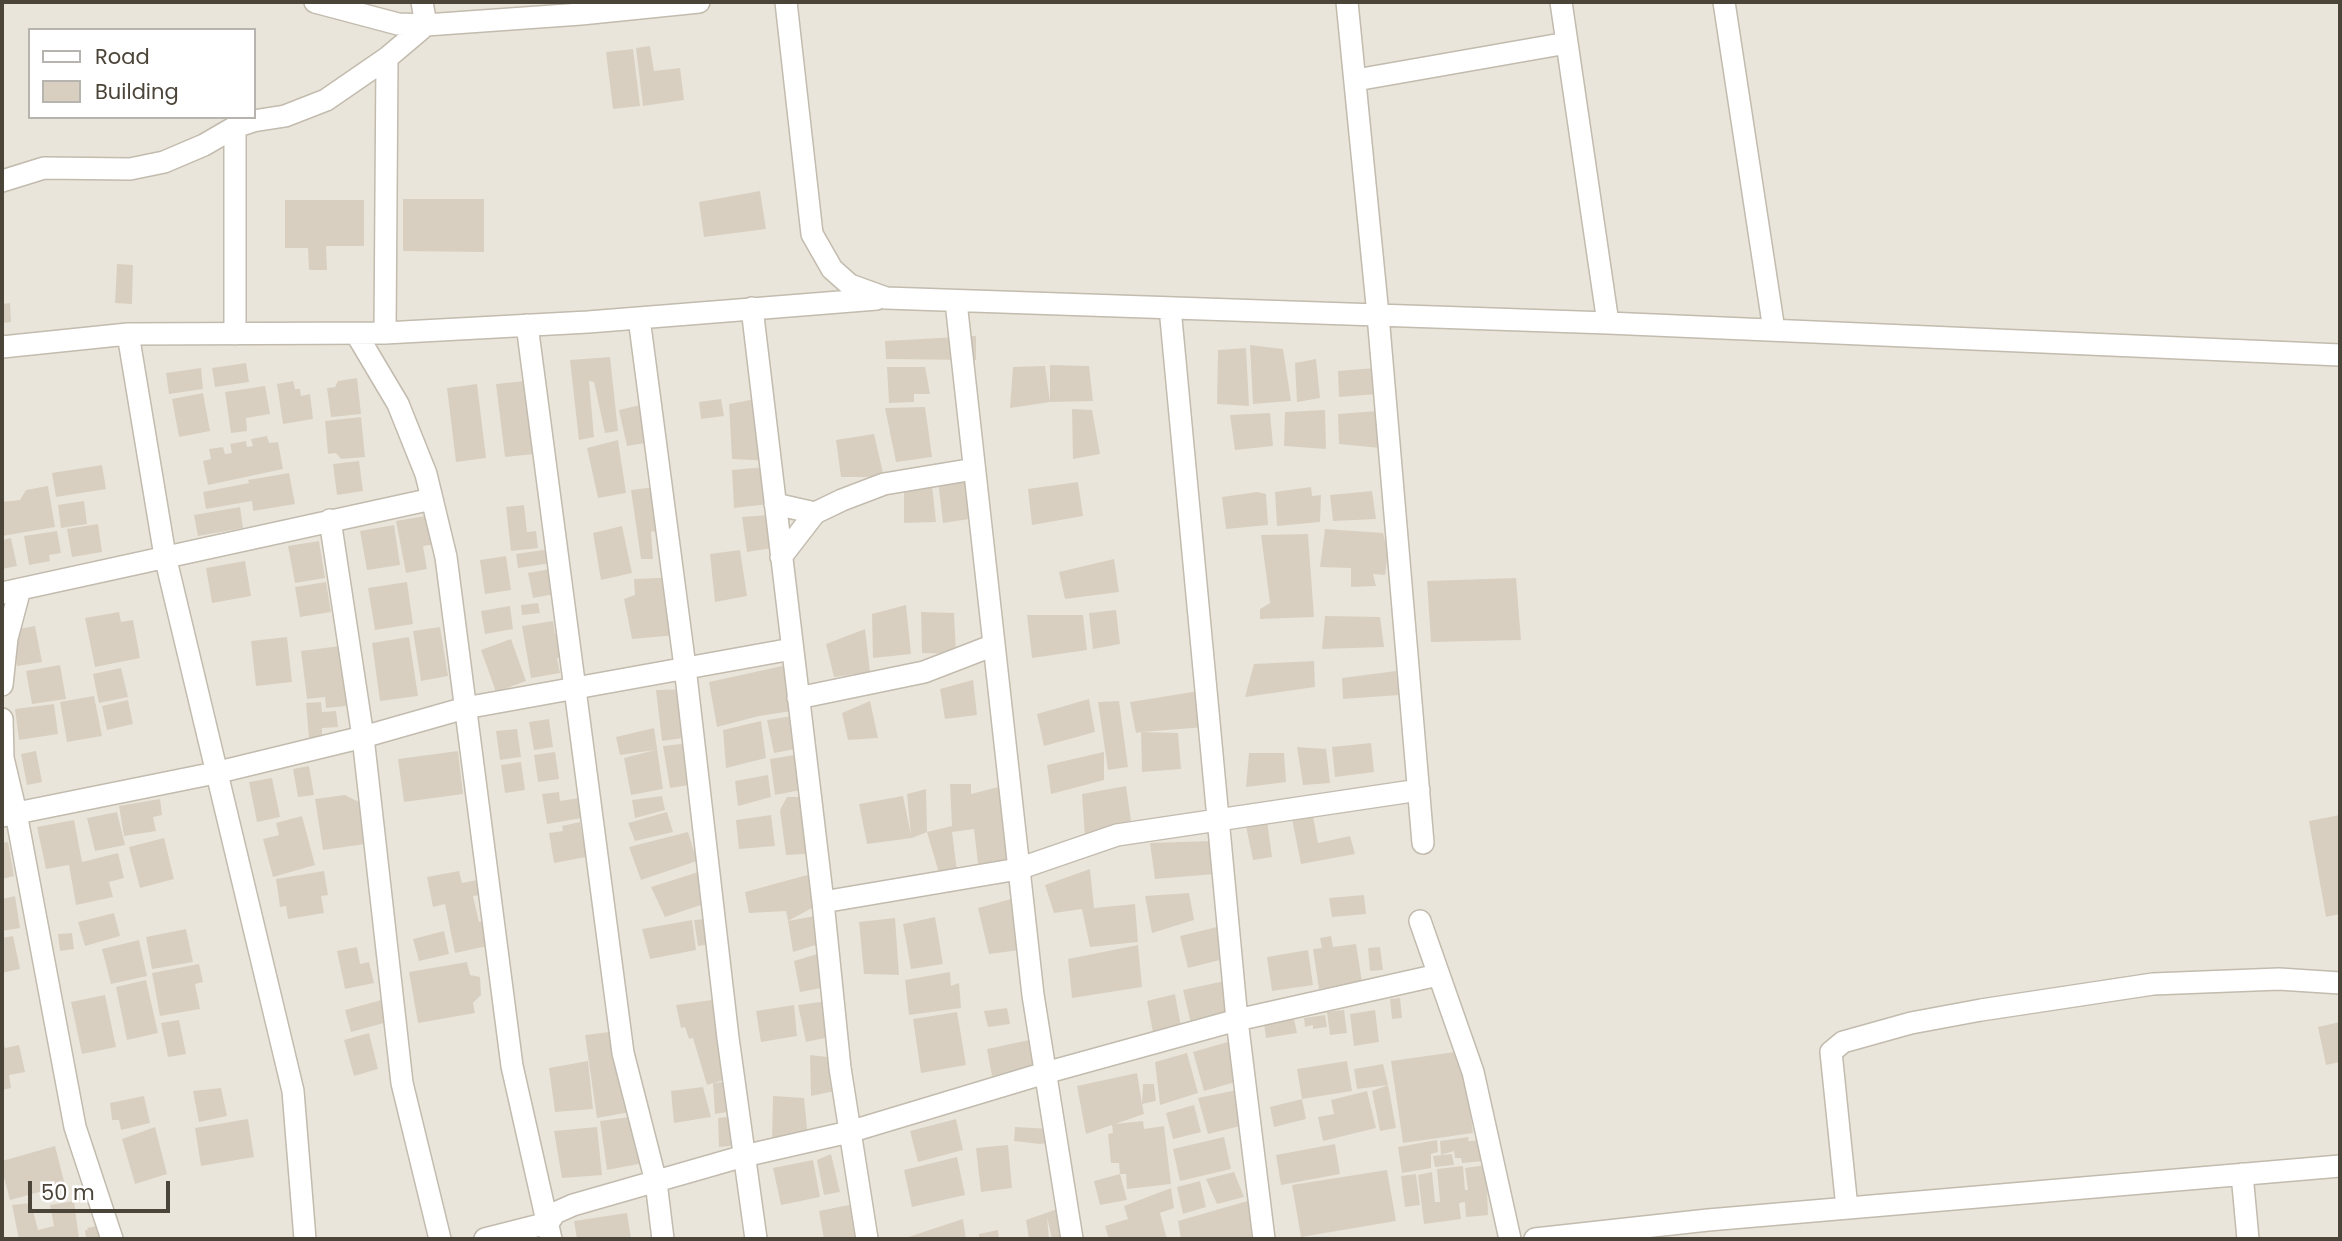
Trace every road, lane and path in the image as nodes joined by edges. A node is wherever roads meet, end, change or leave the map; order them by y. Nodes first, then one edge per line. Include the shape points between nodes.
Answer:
1 (315, 2) edge
2 (422, 2) edge
3 (699, 2) edge
4 (786, 2) edge
5 (1347, 2) edge
6 (1561, 2) edge
7 (1724, 2) edge
8 (537, 10) edge
9 (426, 25) junction
10 (1567, 43) junction
11 (387, 58) junction
12 (1356, 80) junction
13 (235, 127) junction
14 (2, 181) edge
15 (886, 298) junction
16 (956, 302) junction
17 (752, 308) junction
18 (1170, 309) junction
19 (1378, 315) junction
20 (639, 318) junction
21 (1608, 323) junction
22 (527, 326) junction
23 (1774, 330) junction
24 (385, 333) junction
25 (128, 334) junction
26 (234, 334) junction
27 (357, 335) junction
28 (2, 347) edge
29 (2340, 355) edge
30 (975, 469) junction
31 (432, 499) junction
32 (775, 504) junction
33 (816, 513) junction
34 (330, 520) junction
35 (164, 556) junction
36 (781, 557) junction
37 (11, 591) edge
38 (994, 645) junction
39 (792, 649) junction
40 (685, 667) junction
41 (2, 685) edge
42 (575, 688) junction
43 (798, 698) junction
44 (465, 708) junction
45 (2, 719) edge
46 (363, 737) junction
47 (215, 773) junction
48 (1419, 790) junction
49 (9, 814) edge
50 (1218, 820) junction
51 (1423, 843) dead end
52 (1018, 869) junction
53 (823, 902) junction
54 (1420, 921) dead end
55 (1438, 975) junction
56 (2340, 983) edge
57 (1237, 1020) junction
58 (1045, 1073) junction
59 (849, 1132) junction
60 (744, 1156) junction
61 (2340, 1166) edge
62 (2242, 1174) junction
63 (656, 1182) junction
64 (1847, 1208) junction
65 (550, 1231) edge
66 (1580, 1236) edge
67 (112, 1239) edge
68 (305, 1239) edge
69 (440, 1239) edge
70 (485, 1239) edge
71 (663, 1239) edge
72 (756, 1239) edge
73 (867, 1239) edge
74 (1072, 1239) edge
75 (1264, 1239) edge
76 (1510, 1239) edge
77 (1535, 1239) edge
78 (2248, 1239) edge

1 - 9 street via 398,24
2 - 9 street
3 - 8 street
4 - 15 street via 812,234 832,269 850,285
5 - 12 street
6 - 10 street
7 - 23 street
8 - 9 street
9 - 11 street
10 - 12 street
10 - 21 street
11 - 13 street via 326,100 285,117
11 - 24 street
12 - 19 street
13 - 14 street via 164,162 131,169 44,168
13 - 26 street
15 - 16 street
15 - 17 street
16 - 18 street
16 - 30 street
17 - 20 street
17 - 32 street
18 - 19 street
18 - 50 street
19 - 21 street
19 - 48 street
20 - 22 street
20 - 40 street
21 - 23 street
22 - 24 street
22 - 42 street
23 - 29 street
24 - 27 street
25 - 26 street
25 - 28 street
25 - 35 street
26 - 27 street
27 - 31 street via 398,404
30 - 33 street via 884,484
30 - 38 street
31 - 34 street
31 - 44 street via 446,557
32 - 33 street
32 - 36 street
33 - 36 street
34 - 35 street
34 - 46 street
35 - 37 street
35 - 47 street
36 - 39 street
37 - 41 street
38 - 43 street via 924,672
38 - 52 street
39 - 40 street
39 - 43 street
40 - 42 street
40 - 60 street
42 - 44 street
42 - 63 street via 623,1053
43 - 53 street
44 - 46 street
44 - 65 street via 512,1066
45 - 49 street
46 - 47 street
46 - 69 street via 402,1083
47 - 49 street
47 - 68 street via 293,1091
48 - 50 street
48 - 51 street
49 - 67 street via 75,1127
50 - 52 street via 1117,835
50 - 57 street
52 - 53 street
52 - 58 street
53 - 59 street
54 - 55 street
55 - 57 street
55 - 76 street via 1473,1072
56 - 64 street via 2279,979 2153,984 1911,1023 1843,1042 1832,1052
57 - 58 street
57 - 75 street
58 - 59 street
58 - 74 street
59 - 60 street
59 - 73 street
60 - 63 street
60 - 72 street
61 - 62 street
62 - 64 street
62 - 78 street
63 - 65 street via 555,1213
63 - 71 street
64 - 66 street
65 - 70 street
66 - 77 street

